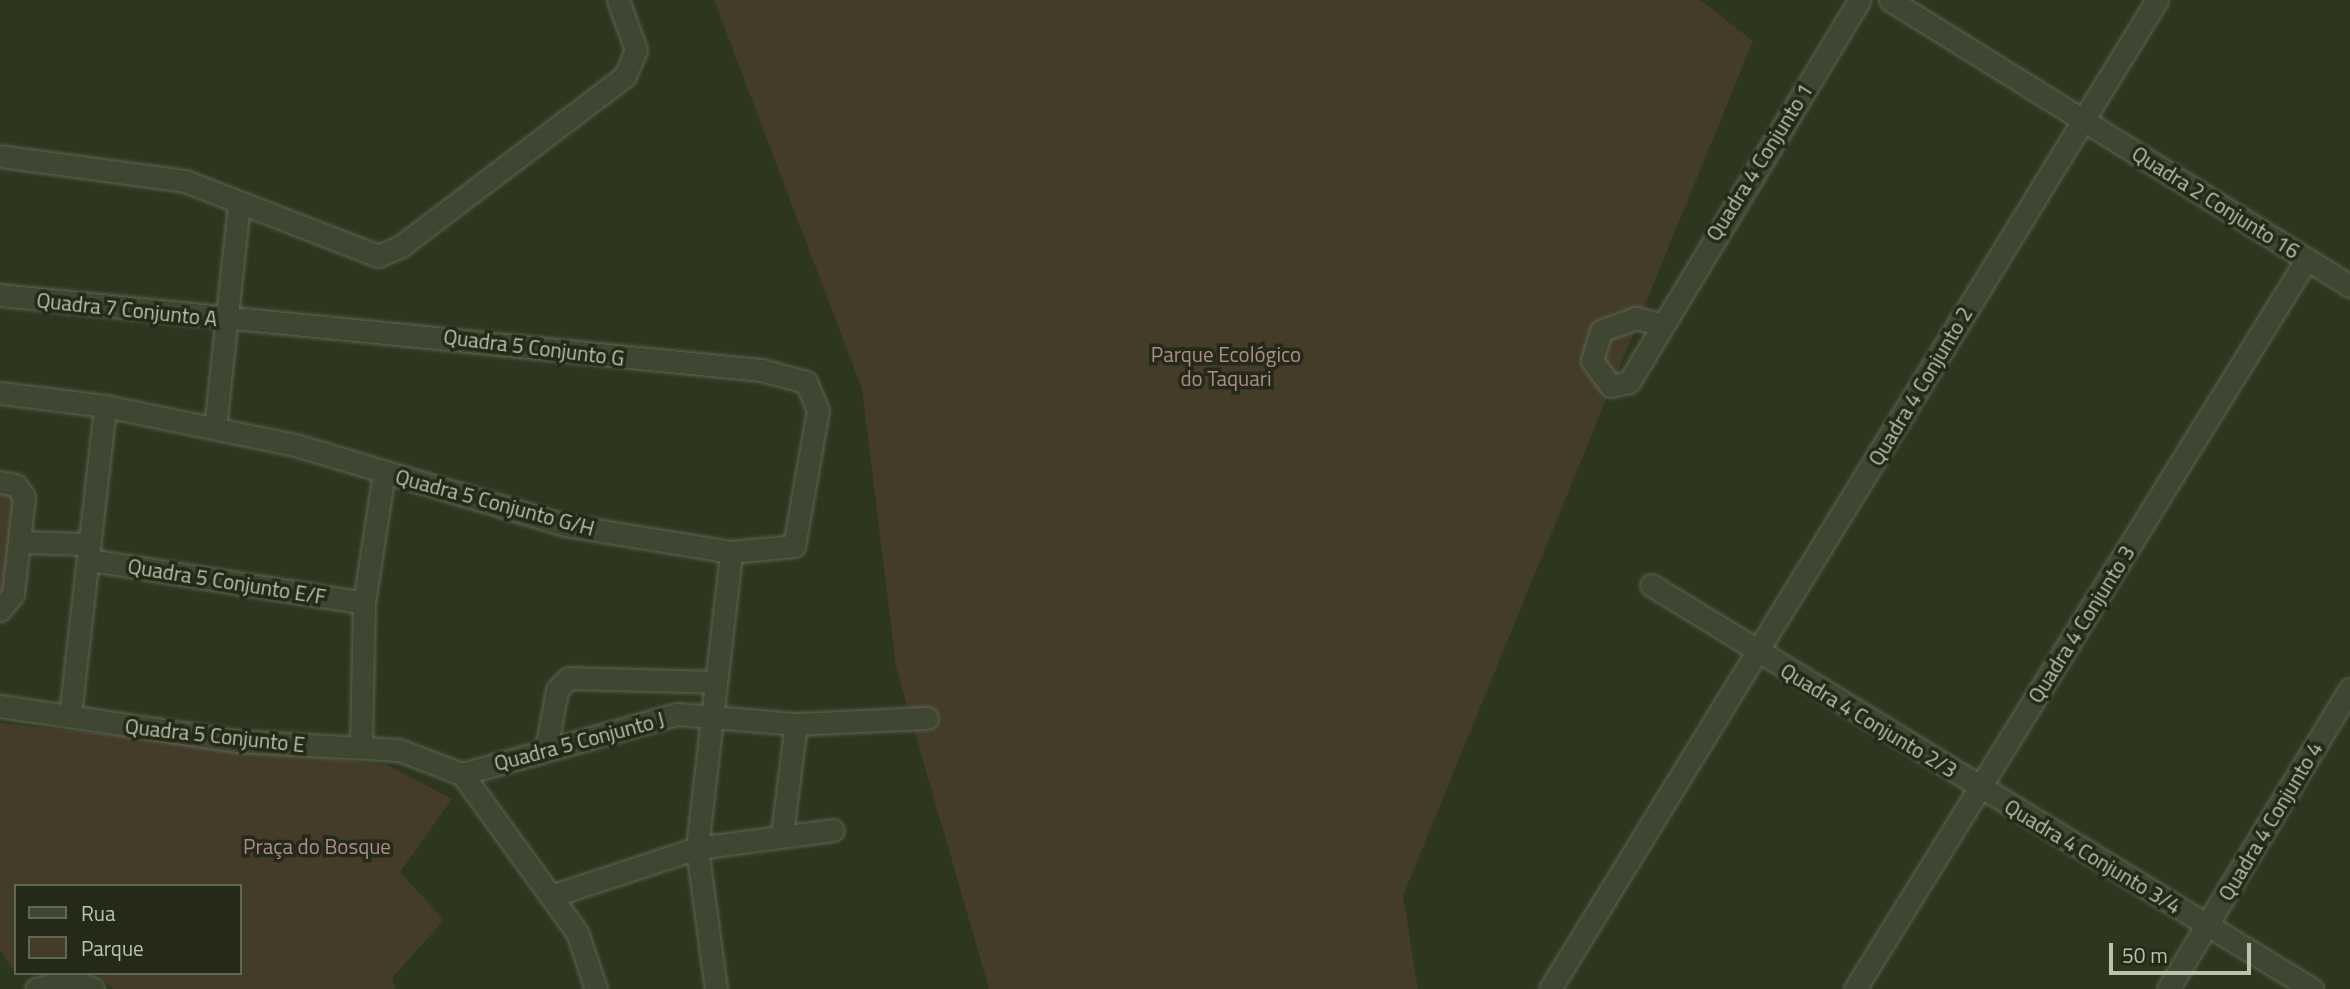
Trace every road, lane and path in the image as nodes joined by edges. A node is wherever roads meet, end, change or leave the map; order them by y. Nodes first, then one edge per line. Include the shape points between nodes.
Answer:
1 (618, 0) edge
2 (1859, 0) edge
3 (1890, 0) edge
4 (2157, 0) edge
5 (2081, 119) junction
6 (0, 156) edge
7 (239, 203) junction
8 (2307, 259) junction
9 (2350, 286) edge
10 (0, 295) edge
11 (227, 321) junction
12 (1660, 324) dead end
13 (0, 393) edge
14 (105, 405) junction
15 (215, 428) junction
16 (384, 472) junction
17 (0, 482) edge
18 (799, 534) joint
19 (23, 542) junction
20 (89, 552) junction
21 (731, 552) junction
22 (1651, 585) dead end
23 (364, 603) junction
24 (0, 610) edge
25 (1758, 654) junction
26 (716, 682) junction
27 (2350, 689) edge
28 (0, 706) edge
29 (713, 714) junction
30 (70, 715) junction
31 (927, 718) dead end
32 (796, 723) junction
33 (361, 746) junction
34 (546, 749) junction
35 (462, 774) junction
36 (1979, 787) junction
37 (833, 830) dead end
38 (782, 833) junction
39 (697, 848) junction
40 (551, 896) junction
41 (2207, 925) junction
42 (36, 989) edge
43 (93, 989) edge
44 (596, 989) edge
45 (716, 989) edge
46 (1550, 989) edge
47 (1855, 989) edge
48 (2168, 989) edge
49 (2312, 989) edge

1 - 7 street via 636,50 625,76 390,252 378,256
2 - 12 street, Quadra 4 Conjunto 1
3 - 5 street, Quadra 2 Conjunto 16
4 - 5 street, Quadra 4 Conjunto 2
5 - 8 street, Quadra 2 Conjunto 16
5 - 25 street, Quadra 4 Conjunto 2
6 - 7 street via 185,181
7 - 11 street, Quadra 7 Conjunto A
8 - 9 street, Quadra 2 Conjunto 16
8 - 36 street, Quadra 4 Conjunto 3
10 - 11 street, Quadra 7 Conjunto A
11 - 15 street
11 - 18 street, Quadra 5 Conjunto G via 446,336 788,374 806,382 818,410
13 - 14 street, Quadra 5 Conjunto G/H
14 - 15 street, Quadra 5 Conjunto G/H
14 - 20 street
15 - 16 street, Quadra 5 Conjunto G/H
16 - 21 street, Quadra 5 Conjunto G/H via 565,525
16 - 23 street
17 - 19 street via 16,485 24,497
18 - 21 street, Quadra 5 Conjunto G/H via 789,550
19 - 20 street, Quadra 5 Conjunto E/F
19 - 24 street via 13,594
20 - 23 street, Quadra 5 Conjunto E/F
20 - 30 street
21 - 26 street
22 - 25 street, Quadra 4 Conjunto 2/3
23 - 33 street
25 - 36 street, Quadra 4 Conjunto 2/3
25 - 46 street
26 - 29 street
26 - 34 street via 568,678 557,690
27 - 41 street, Quadra 4 Conjunto 4
28 - 30 street, Quadra 5 Conjunto E
29 - 32 street, Quadra 5 Conjunto J
29 - 34 street, Quadra 5 Conjunto J via 648,720
29 - 39 street
30 - 33 street, Quadra 5 Conjunto E via 237,741
31 - 32 street, Quadra 5 Conjunto J
32 - 38 street
33 - 35 street, Quadra 5 Conjunto E via 399,750
34 - 35 street, Quadra 5 Conjunto J
35 - 40 street, Quadra 5 Conjunto J
36 - 41 street, Quadra 4 Conjunto 3/4
36 - 47 street, Quadra 4 Conjunto 3
37 - 38 street
38 - 39 street
39 - 40 street
39 - 45 street
40 - 44 street, Quadra 5 Conjunto J via 577,932
41 - 48 street, Quadra 4 Conjunto 4
41 - 49 street, Quadra 4 Conjunto 3/4
42 - 43 street via 70,979

